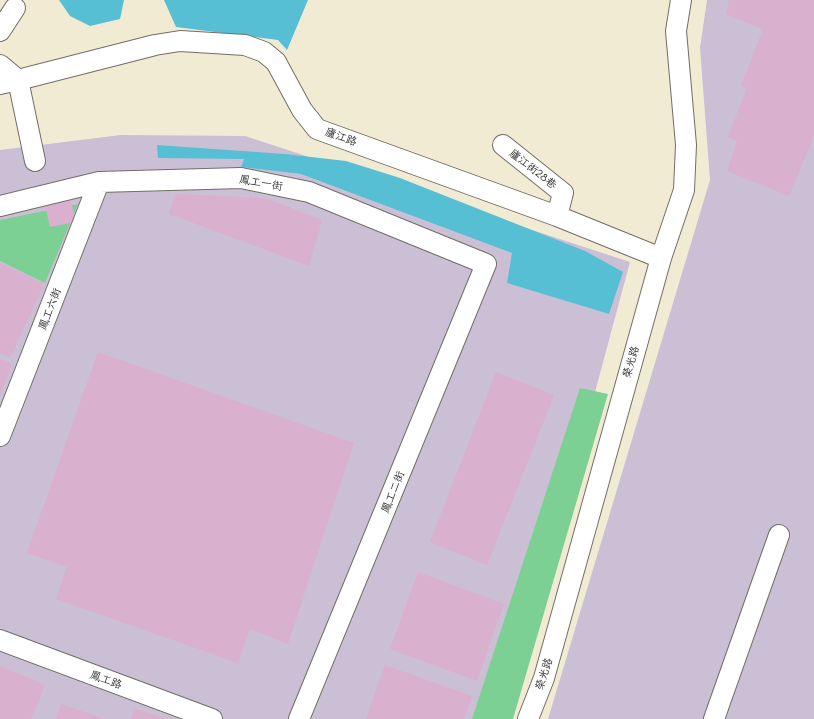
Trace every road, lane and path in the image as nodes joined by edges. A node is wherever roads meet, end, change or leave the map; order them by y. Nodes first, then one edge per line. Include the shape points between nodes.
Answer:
1 (681, 0) edge
2 (15, 8) dead end
3 (0, 31) edge
4 (0, 66) edge
5 (9, 82) edge
6 (503, 145) dead end
7 (35, 161) dead end
8 (99, 182) junction
9 (0, 206) edge
10 (557, 216) junction
11 (661, 258) junction
12 (486, 264) joint
13 (0, 436) edge
14 (779, 535) dead end
15 (0, 640) edge
16 (212, 719) edge
17 (300, 719) edge
18 (528, 719) edge
19 (714, 719) edge

1 - 11 street, 榮光路 via 676,31 686,145 684,190
2 - 3 street
4 - 5 street
5 - 7 street
5 - 10 street, 廬江路 via 180,41 245,45 264,52 276,62 302,110 318,129
6 - 10 street, 廬江街28巷 via 563,193
8 - 9 street, 鳳工一街
8 - 12 street, 鳳工一街 via 241,178 309,192
8 - 13 street, 鳳工六街
10 - 11 street, 廬江路
11 - 18 street, 榮光路 via 544,678
12 - 17 street, 鳳工二街
14 - 19 street
15 - 16 street, 鳳工路

